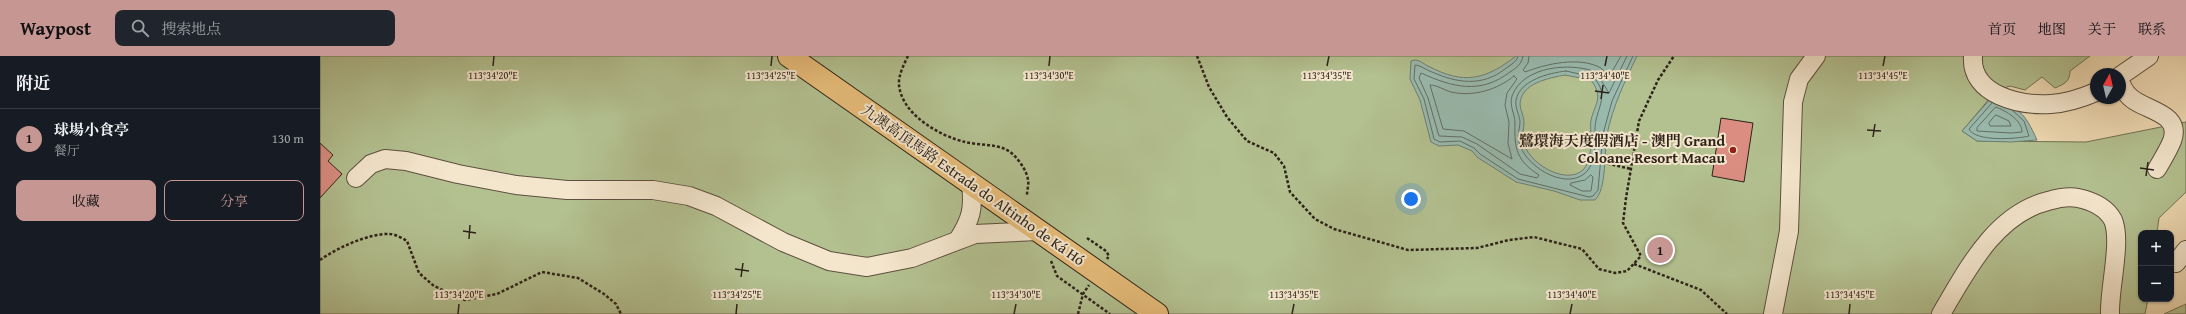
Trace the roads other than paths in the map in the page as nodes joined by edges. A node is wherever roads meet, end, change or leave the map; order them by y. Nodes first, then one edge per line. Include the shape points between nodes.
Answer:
1 (789, 56) edge
2 (1816, 56) edge
3 (1973, 56) edge
4 (2149, 56) edge
5 (2126, 72) edge
6 (2126, 92) edge
7 (2090, 94) edge
8 (2157, 169) dead end
9 (356, 178) dead end
10 (971, 184) junction
11 (1045, 236) junction
12 (958, 240) junction
13 (1157, 314) edge
14 (1773, 314) edge
15 (1941, 314) edge
16 (2110, 314) edge

1 - 10 main road, 九澳高頂馬路 Estrada do Altinho de Ká Hó
2 - 14 street via 1799,79 1793,102 1790,231
3 - 7 street via 1972,66 1976,77 1988,90 2007,98 2028,103 2051,104
4 - 5 street
6 - 8 street via 2171,122 2174,130 2172,141
9 - 12 street via 371,164 385,159 406,161 516,185 567,190 653,190 689,196 716,206 783,242 829,261 867,267 912,258
10 - 11 main road, 九澳高頂馬路 Estrada do Altinho de Ká Hó
10 - 12 street via 973,204 969,224
11 - 12 street via 975,234
11 - 13 main road, 九澳高頂馬路 Estrada do Altinho de Ká Hó
15 - 16 street via 1978,254 2008,221 2025,209 2042,202 2075,197 2100,206 2113,221 2115,242

